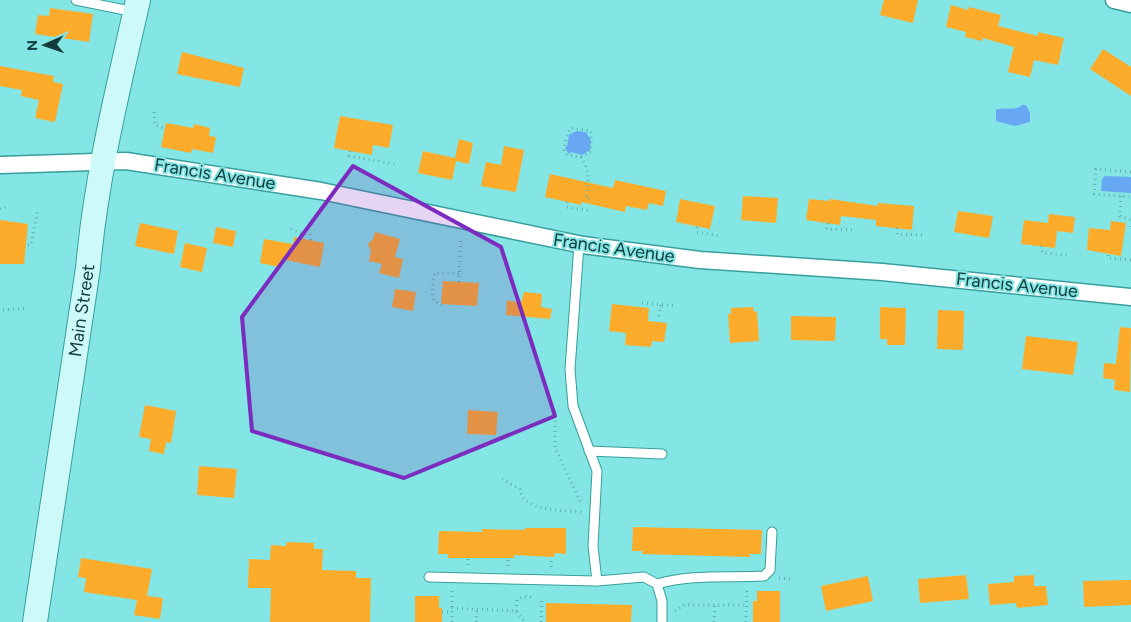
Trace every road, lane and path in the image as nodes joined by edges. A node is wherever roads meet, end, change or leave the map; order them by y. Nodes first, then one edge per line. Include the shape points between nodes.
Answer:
1 (76, 0) edge
2 (1114, 0) edge
3 (1131, 4) edge
4 (137, 6) edge
5 (154, 112) dead end
6 (165, 129) dead end
7 (350, 151) dead end
8 (580, 157) junction
9 (102, 160) junction
10 (395, 164) dead end
11 (0, 165) edge
12 (1131, 172) edge
13 (1122, 196) junction
14 (1131, 197) edge
15 (593, 199) dead end
16 (567, 202) dead end
17 (9, 206) dead end
18 (0, 209) edge
19 (38, 209) dead end
20 (590, 211) dead end
21 (1131, 220) edge
22 (828, 223) dead end
23 (698, 227) dead end
24 (897, 228) dead end
25 (291, 229) dead end
26 (854, 230) dead end
27 (462, 231) dead end
28 (922, 235) dead end
29 (720, 236) dead end
30 (311, 240) dead end
31 (28, 245) dead end
32 (579, 245) junction
33 (1041, 246) dead end
34 (1068, 255) dead end
35 (1108, 255) dead end
36 (1131, 260) edge
37 (459, 274) junction
38 (458, 282) dead end
39 (1131, 297) edge
40 (642, 303) dead end
41 (442, 305) dead end
42 (661, 305) junction
43 (677, 306) dead end
44 (28, 308) dead end
45 (3, 310) dead end
46 (659, 316) dead end
47 (556, 411) dead end
48 (589, 450) junction
49 (662, 454) dead end
50 (502, 479) dead end
51 (772, 532) dead end
52 (552, 556) dead end
53 (551, 570) dead end
54 (429, 576) dead end
55 (453, 577) junction
56 (746, 577) junction
57 (597, 581) junction
58 (657, 584) junction
59 (533, 597) dead end
60 (542, 601) dead end
61 (747, 605) junction
62 (715, 606) junction
63 (477, 609) junction
64 (452, 610) junction
65 (516, 611) junction
66 (442, 612) dead end
67 (670, 614) dead end
68 (35, 622) edge
69 (452, 622) edge
70 (476, 622) edge
71 (525, 622) edge
72 (541, 622) edge
73 (662, 622) edge
74 (714, 622) edge
75 (746, 622) edge

1 - 4 lane
2 - 3 street
4 - 9 main road, Main Street
5 - 6 path via 155,125
7 - 10 path via 349,156
8 - 8 path via 567,155 564,150 572,128 592,131 591,151
8 - 15 path via 588,171 586,198
9 - 11 street, Francis Avenue
9 - 32 street, Francis Avenue via 321,191
9 - 68 main road, Main Street
12 - 13 path via 1096,169 1094,194
13 - 14 path
13 - 21 path via 1120,216
16 - 20 path via 567,207
17 - 18 path
19 - 31 path via 34,236
22 - 26 path via 827,229
23 - 29 path via 697,232
24 - 28 path via 897,234
25 - 30 path via 310,234
27 - 37 path
32 - 39 street, Francis Avenue via 700,260 882,272
32 - 48 lane via 570,369 573,406
33 - 34 path via 1042,253
35 - 36 path via 1108,258
37 - 38 path
37 - 41 path via 436,273 432,296
40 - 42 path
42 - 43 path
42 - 46 path
44 - 45 path
47 - 50 path via 555,448 584,510 531,506 524,500 520,489
48 - 49 lane
48 - 57 lane via 597,471 593,546
51 - 56 lane via 770,570 764,576
52 - 53 path
54 - 55 lane
55 - 57 lane
55 - 64 path
56 - 58 lane via 682,579
56 - 61 path
57 - 58 lane via 644,577
58 - 73 lane via 662,601
59 - 65 path via 517,600
60 - 72 path
61 - 62 path
61 - 75 path
62 - 67 path via 684,605
62 - 74 path
63 - 64 path
63 - 65 path
63 - 70 path
64 - 66 path
64 - 69 path
65 - 71 path

